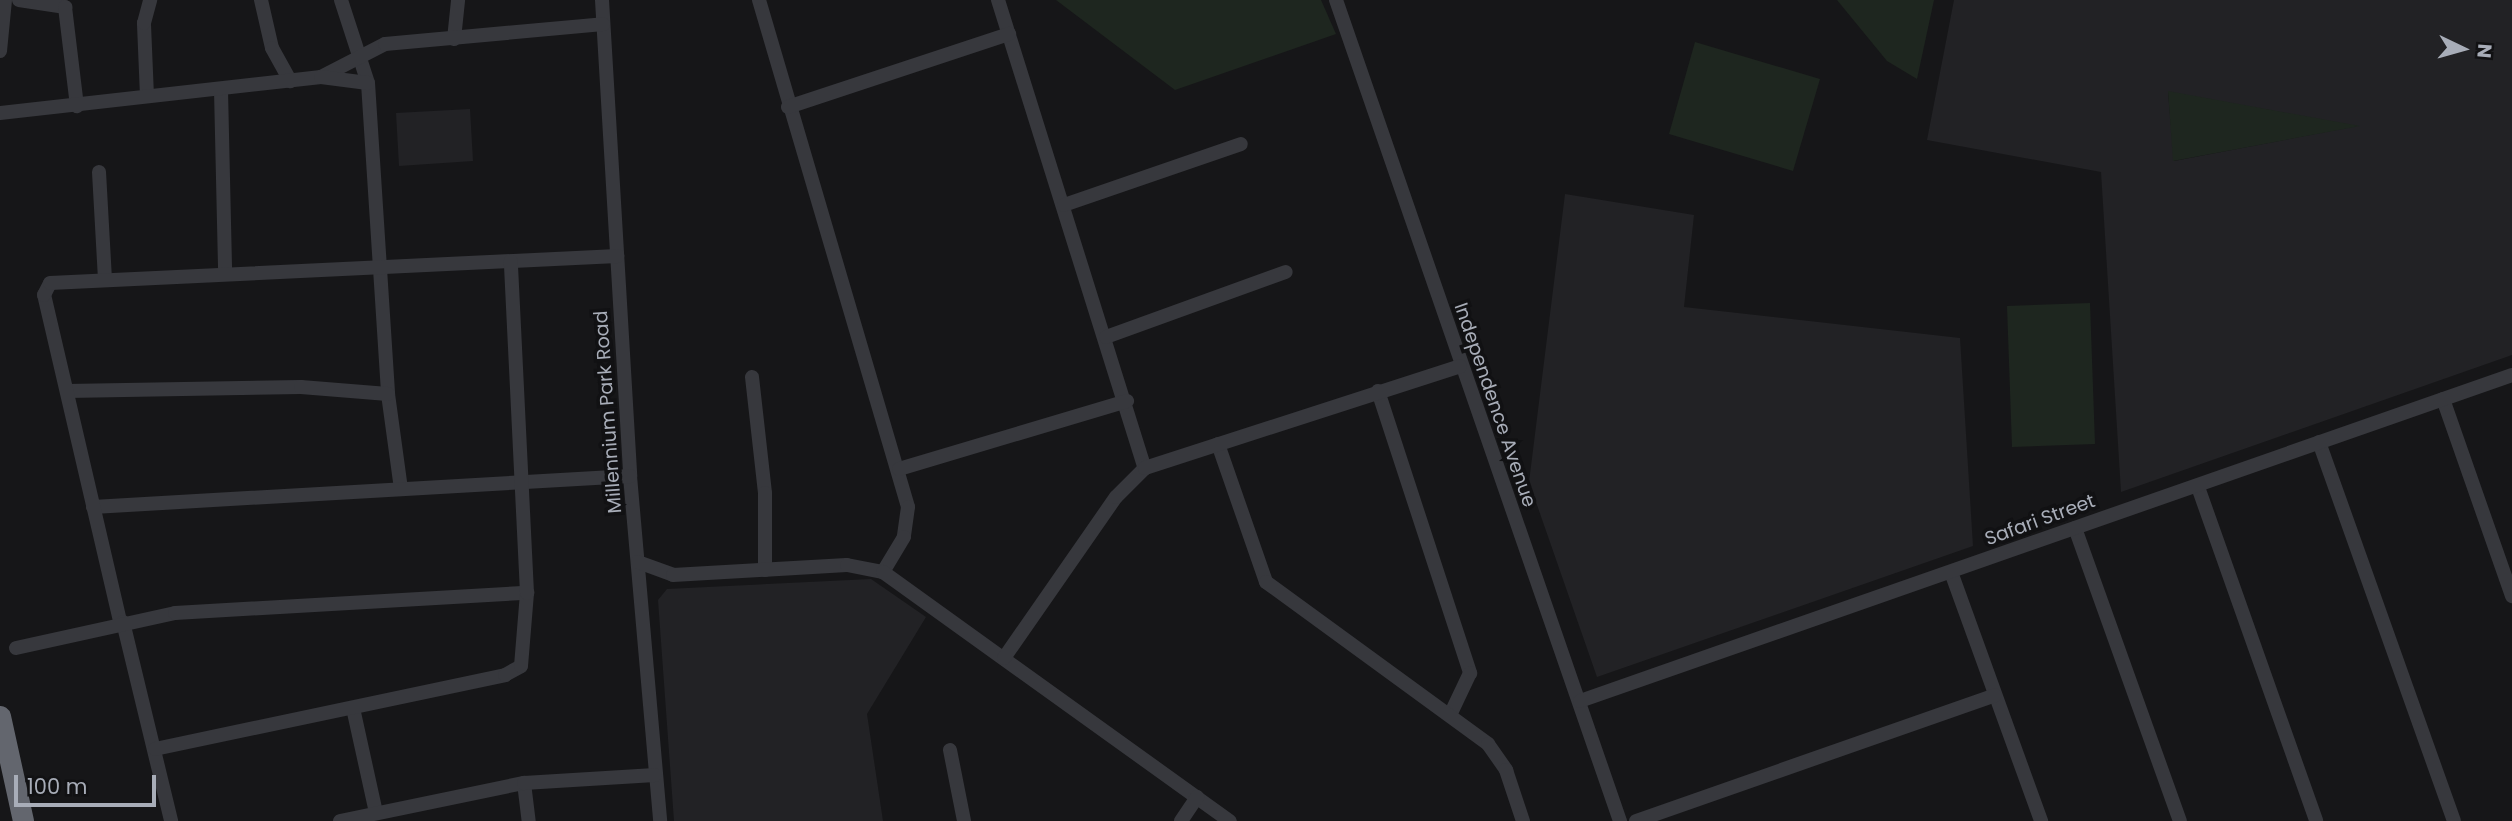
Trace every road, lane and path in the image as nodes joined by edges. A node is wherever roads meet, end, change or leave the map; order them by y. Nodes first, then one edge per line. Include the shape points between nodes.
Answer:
1 (5, 0) edge
2 (19, 0) edge
3 (150, 0) edge
4 (261, 0) edge
5 (341, 0) edge
6 (458, 0) edge
7 (602, 0) edge
8 (759, 0) edge
9 (998, 0) edge
10 (1336, 0) edge
11 (603, 24) junction
12 (1009, 34) junction
13 (454, 39) junction
14 (0, 51) edge
15 (364, 55) junction
16 (321, 77) junction
17 (290, 81) junction
18 (368, 83) junction
19 (221, 90) junction
20 (147, 96) junction
21 (77, 106) junction
22 (788, 107) junction
23 (0, 113) edge
24 (1241, 144) dead end
25 (99, 172) dead end
26 (1064, 205) junction
27 (617, 256) junction
28 (511, 261) junction
29 (383, 269) junction
30 (225, 270) junction
31 (1286, 272) dead end
32 (105, 278) junction
33 (1106, 337) junction
34 (1460, 366) junction
35 (2512, 375) edge
36 (752, 377) dead end
37 (67, 391) junction
38 (1378, 391) junction
39 (388, 394) junction
40 (2443, 399) junction
41 (1126, 401) junction
42 (2319, 442) junction
43 (1218, 444) junction
44 (1145, 468) junction
45 (900, 469) junction
46 (630, 476) junction
47 (522, 483) junction
48 (2198, 486) junction
49 (401, 489) junction
50 (93, 507) junction
51 (2075, 528) junction
52 (638, 562) junction
53 (765, 570) junction
54 (883, 572) junction
55 (1951, 572) junction
56 (527, 593) junction
57 (2512, 596) edge
58 (121, 621) junction
59 (16, 648) dead end
60 (1004, 658) junction
61 (1995, 695) junction
62 (1580, 701) junction
63 (353, 709) junction
64 (1451, 713) junction
65 (0, 716) edge
66 (155, 749) junction
67 (950, 750) dead end
68 (655, 775) junction
69 (524, 783) junction
70 (1197, 797) junction
71 (376, 813) junction
72 (2037, 820) edge
73 (23, 821) edge
74 (171, 821) edge
75 (340, 821) edge
76 (529, 821) edge
77 (660, 821) edge
78 (964, 821) edge
79 (1181, 821) edge
80 (1230, 821) edge
81 (1523, 821) edge
82 (1620, 821) edge
83 (1636, 821) edge
84 (2180, 821) edge
85 (2316, 821) edge
86 (2454, 821) edge

1 - 14 street
2 - 21 street via 65,7
3 - 20 street via 144,23
4 - 17 street via 272,48
5 - 15 street
6 - 13 street
7 - 11 street, Millennium Park Road
8 - 22 street
9 - 12 street
10 - 34 street, Independence Avenue
11 - 13 street
11 - 27 street, Millennium Park Road
12 - 22 street
12 - 26 street
13 - 15 street via 385,44
15 - 16 street
15 - 18 street
16 - 17 street
16 - 18 street
17 - 19 street
18 - 29 street
19 - 20 street
19 - 30 street
20 - 21 street
21 - 23 street
22 - 45 street
24 - 26 street
25 - 32 street
26 - 33 street
27 - 28 street
27 - 46 street, Millennium Park Road
28 - 29 street
28 - 47 street
29 - 30 street
29 - 39 street
30 - 32 street
31 - 33 street
32 - 37 street via 55,281 44,290
33 - 41 street
34 - 38 street
34 - 62 street, Independence Avenue
35 - 40 street, Safari Street
36 - 53 street via 765,494
37 - 39 street via 301,387
37 - 50 street
38 - 43 street
38 - 64 street via 1470,673
39 - 49 street
40 - 42 street, Safari Street
40 - 57 street
41 - 44 street
41 - 45 street
42 - 48 street, Safari Street
42 - 86 street
43 - 44 street
43 - 64 street via 1273,589
44 - 60 street via 1116,498
45 - 54 street via 909,522
46 - 47 street
46 - 52 street, Millennium Park Road
47 - 49 street
47 - 56 street
48 - 51 street, Safari Street
48 - 85 street
49 - 50 street
50 - 58 street
51 - 55 street, Safari Street
51 - 84 street
52 - 53 street via 673,575
52 - 68 street, Millennium Park Road
53 - 54 street via 859,565
54 - 60 street
55 - 61 street
55 - 62 street, Safari Street
56 - 58 street via 228,608
56 - 63 street via 525,658 514,672
58 - 59 street
58 - 66 street
60 - 70 street
61 - 72 street
61 - 83 street
62 - 82 street, Independence Avenue
63 - 66 street
63 - 71 street
64 - 81 street via 1501,761
65 - 73 highway
66 - 74 street
67 - 78 street
68 - 69 street
68 - 77 street, Millennium Park Road
69 - 71 street
69 - 76 street
70 - 79 street
70 - 80 street
71 - 75 street

